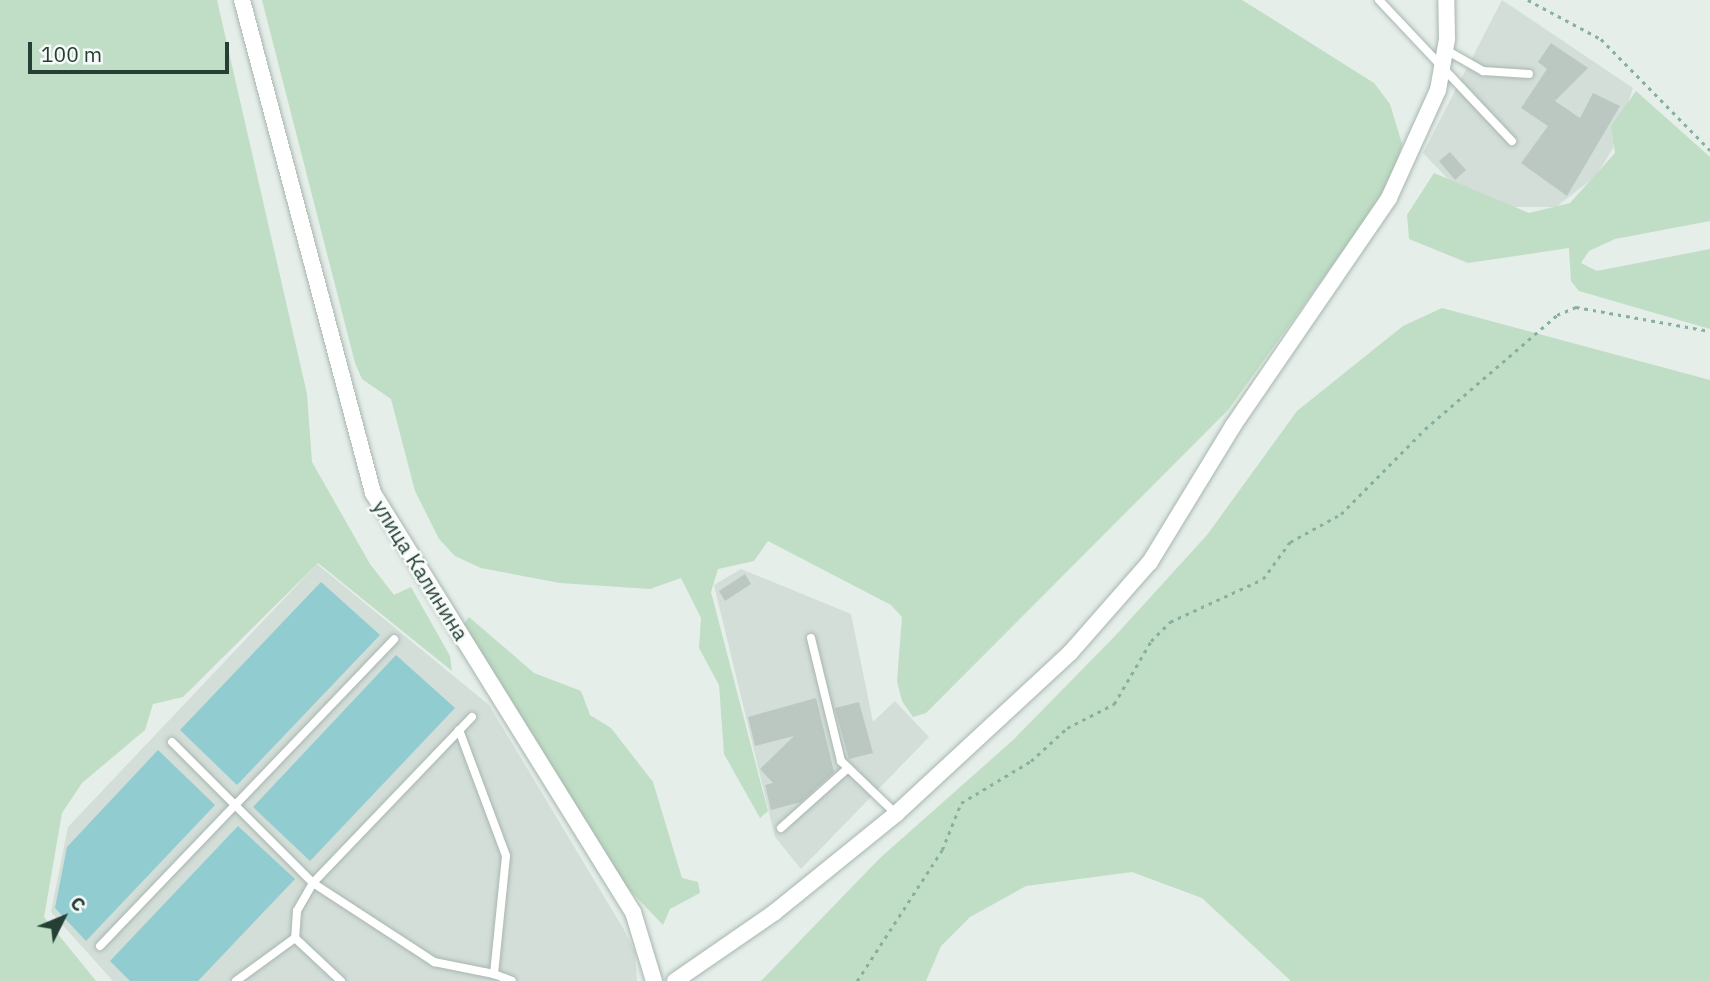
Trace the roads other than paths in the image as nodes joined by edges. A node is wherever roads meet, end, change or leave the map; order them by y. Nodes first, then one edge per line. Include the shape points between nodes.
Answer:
1 (242, 0) edge
2 (1379, 0) edge
3 (1446, 0) edge
4 (1445, 57) junction
5 (1529, 74) dead end
6 (1512, 141) dead end
7 (811, 638) dead end
8 (394, 639) dead end
9 (472, 717) dead end
10 (459, 730) junction
11 (172, 742) dead end
12 (848, 768) junction
13 (236, 804) junction
14 (896, 814) junction
15 (781, 828) dead end
16 (313, 883) junction
17 (295, 938) junction
18 (100, 946) dead end
19 (494, 974) junction
20 (236, 981) edge
21 (341, 981) edge
22 (512, 981) edge
23 (654, 981) edge
24 (675, 981) edge

1 - 23 street, улица Калинина via 373,493 633,912
2 - 4 lane
3 - 4 street
4 - 5 lane via 1483,71
4 - 6 lane
4 - 14 street via 1389,198 1239,417 1150,562 1070,653
7 - 12 lane
8 - 13 lane
9 - 10 lane
10 - 16 lane
10 - 19 lane via 506,856
11 - 13 lane
12 - 14 lane
12 - 15 lane
13 - 16 lane
13 - 18 lane
14 - 24 street via 775,912
16 - 17 lane via 297,911
16 - 19 lane via 434,962
17 - 20 lane
17 - 21 lane
19 - 22 lane

